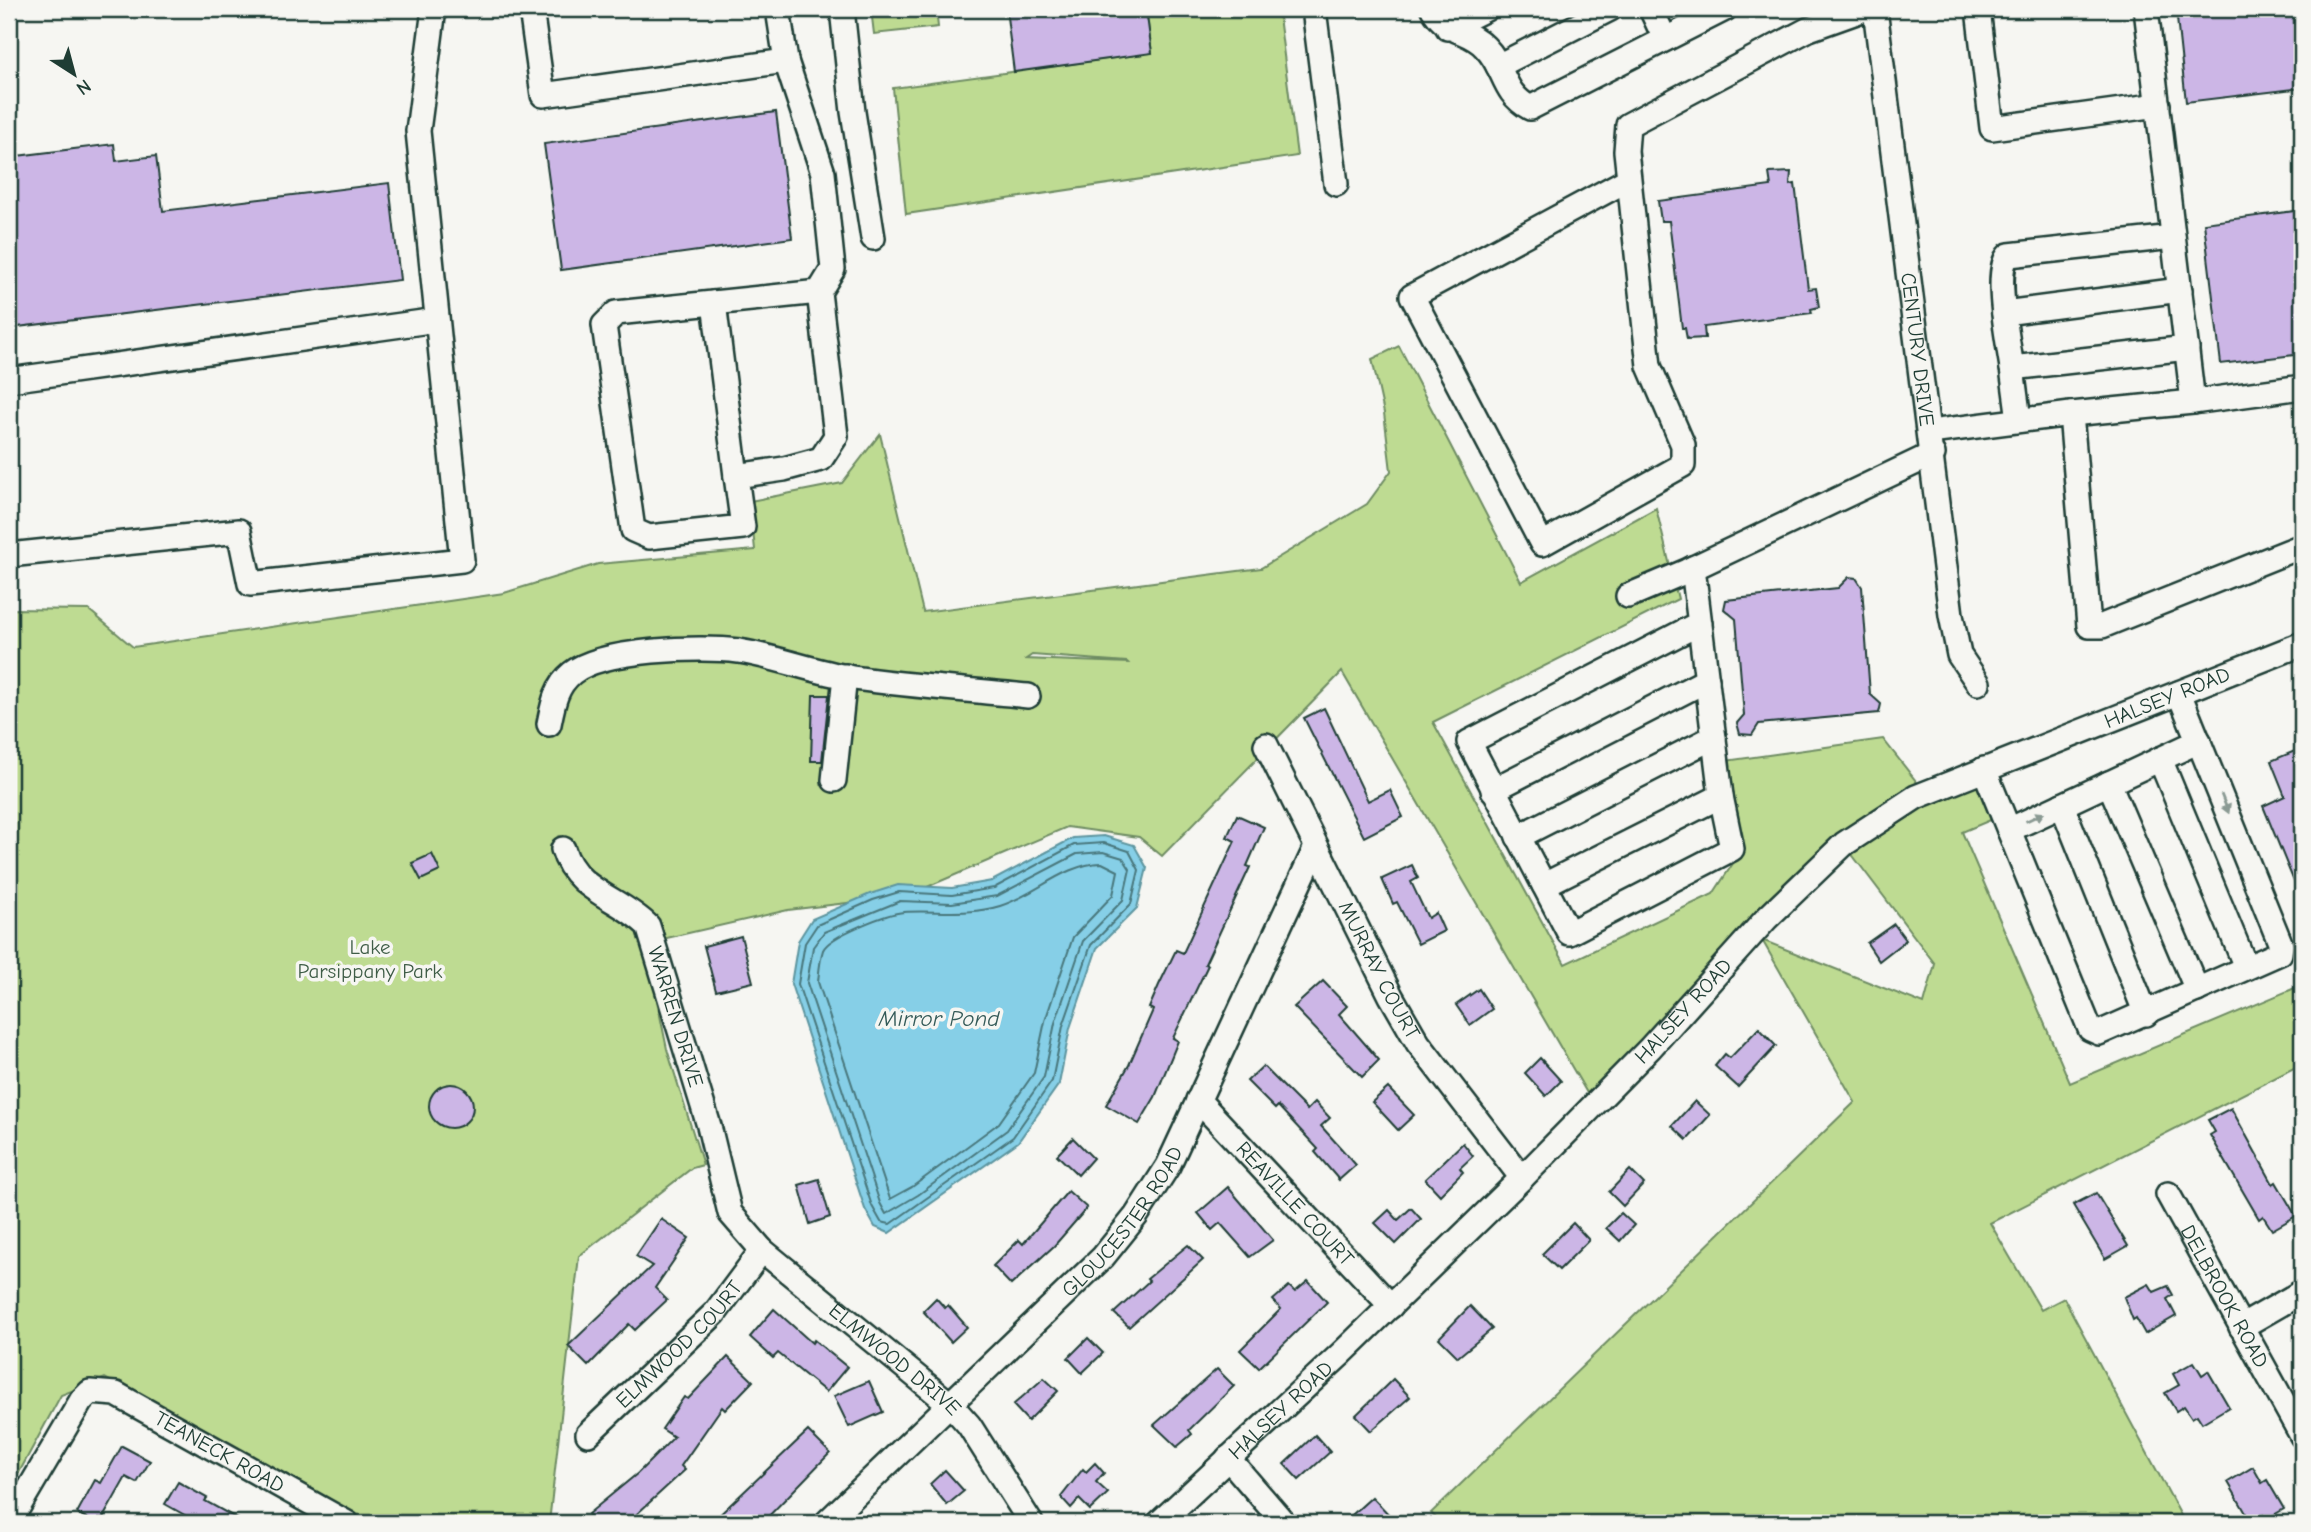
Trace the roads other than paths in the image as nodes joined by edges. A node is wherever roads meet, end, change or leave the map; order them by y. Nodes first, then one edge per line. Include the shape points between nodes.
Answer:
1 (434, 9) edge
2 (531, 9) edge
3 (778, 9) edge
4 (842, 9) edge
5 (1314, 9) edge
6 (1433, 9) edge
7 (1486, 9) edge
8 (1610, 9) edge
9 (1651, 9) edge
10 (1725, 9) edge
11 (1865, 9) edge
12 (1875, 9) edge
13 (1978, 9) edge
14 (2146, 9) edge
15 (1448, 28) junction
16 (1665, 39) junction
17 (786, 61) junction
18 (1498, 66) junction
19 (2158, 105) junction
20 (1629, 179) junction
21 (1336, 184) dead end
22 (2174, 237) junction
23 (873, 238) dead end
24 (2180, 290) junction
25 (818, 292) junction
26 (713, 303) junction
27 (2004, 313) junction
28 (437, 320) junction
29 (2187, 348) junction
30 (2012, 368) junction
31 (9, 380) edge
32 (2302, 387) edge
33 (2193, 402) junction
34 (2071, 414) junction
35 (2019, 421) junction
36 (1931, 443) junction
37 (736, 475) junction
38 (2302, 546) edge
39 (9, 555) edge
40 (1693, 568) junction
41 (1628, 596) dead end
42 (1700, 623) junction
43 (2302, 644) edge
44 (845, 676) junction
45 (1707, 680) junction
46 (1978, 683) dead end
47 (2179, 693) junction
48 (1028, 696) dead end
49 (549, 724) dead end
50 (1714, 737) junction
51 (2199, 741) junction
52 (1266, 746) dead end
53 (2160, 759) junction
54 (1984, 769) junction
55 (834, 780) dead end
56 (2109, 783) junction
57 (1493, 790) junction
58 (1721, 796) junction
59 (2062, 805) junction
60 (2009, 830) junction
61 (1518, 837) junction
62 (1316, 847) junction
63 (563, 849) dead end
64 (1544, 885) junction
65 (2246, 967) junction
66 (2197, 990) junction
67 (2146, 1014) junction
68 (1198, 1100) junction
69 (1522, 1178) junction
70 (2168, 1195) dead end
71 (734, 1219) joint
72 (762, 1250) junction
73 (2302, 1292) edge
74 (1391, 1306) junction
75 (2241, 1327) junction
76 (951, 1405) junction
77 (588, 1434) dead end
78 (2302, 1436) edge
79 (1228, 1458) junction
80 (9, 1523) edge
81 (347, 1523) edge
82 (826, 1523) edge
83 (1031, 1523) edge
84 (1159, 1523) edge
85 (1284, 1523) edge

1 - 28 street via 418,131
2 - 17 street via 543,95
3 - 17 street
4 - 23 street
5 - 21 street
6 - 15 street
7 - 15 street
8 - 18 street
9 - 16 street
10 - 16 street
11 - 20 street via 1809,29 1628,125
12 - 36 street, CENTURY DRIVE
13 - 19 street via 1992,128
14 - 19 street
15 - 18 street via 1475,37
16 - 18 street via 1530,108 1514,99
17 - 25 street via 823,173 833,269
19 - 22 street
20 - 20 street via 1412,296 1542,544 1683,465 1683,445 1649,366
22 - 24 street
22 - 27 street via 2009,255 2003,266
24 - 27 street
24 - 29 street
25 - 26 street
25 - 37 street via 836,436 821,459
26 - 37 street
26 - 37 street via 616,313 604,325 633,530 649,537 743,527
27 - 30 street
28 - 31 street
28 - 39 street via 462,560 250,584 239,531
29 - 30 street
29 - 33 street
30 - 35 street
32 - 33 street
33 - 34 street
34 - 35 street
34 - 38 street via 2089,626 2102,626
35 - 36 street
36 - 40 street
36 - 46 street, CENTURY DRIVE via 1951,615 1959,655
40 - 41 street
40 - 42 street
42 - 45 street
42 - 57 street via 1469,742
43 - 47 street, HALSEY ROAD
44 - 48 street
44 - 49 street via 698,647 628,655 584,664 571,674 554,698
44 - 55 street
45 - 50 street
45 - 57 street
47 - 51 street
47 - 54 street, HALSEY ROAD
50 - 58 street
50 - 61 street
51 - 53 street
51 -> 65 street via 2281,945 2274,958
52 - 62 street, MURRAY COURT
53 - 56 street
53 - 65 street
54 - 60 street
54 - 69 street, HALSEY ROAD via 1916,797 1844,844 1766,919 1650,1048
56 - 59 street
56 - 66 street
57 - 61 street
58 - 64 street
58 - 64 street via 1732,849 1569,933
60 -> 59 street
59 - 67 street
60 - 67 street via 2092,1032
61 - 64 street
62 - 68 street, GLOUCESTER ROAD
62 - 69 street, MURRAY COURT via 1418,1043
63 - 71 street, WARREN DRIVE via 568,868 579,880 648,926
65 - 66 street
66 - 67 street
68 - 74 street, REAVILLE COURT
68 - 76 street, GLOUCESTER ROAD via 1168,1166 1103,1257
69 - 74 street, HALSEY ROAD
70 - 75 street, DELBROOK ROAD
71 - 72 street, ELMWOOD DRIVE
72 - 76 street, ELMWOOD DRIVE
72 - 77 street, ELMWOOD COURT via 715,1313
73 - 75 street
74 - 79 street, HALSEY ROAD
75 - 78 street, DELBROOK ROAD
76 - 82 street, GLOUCESTER ROAD
76 - 83 street, ELMWOOD DRIVE
79 - 84 street, HALSEY ROAD
79 - 85 street
80 - 81 street, TEANECK ROAD via 90,1392 116,1394

